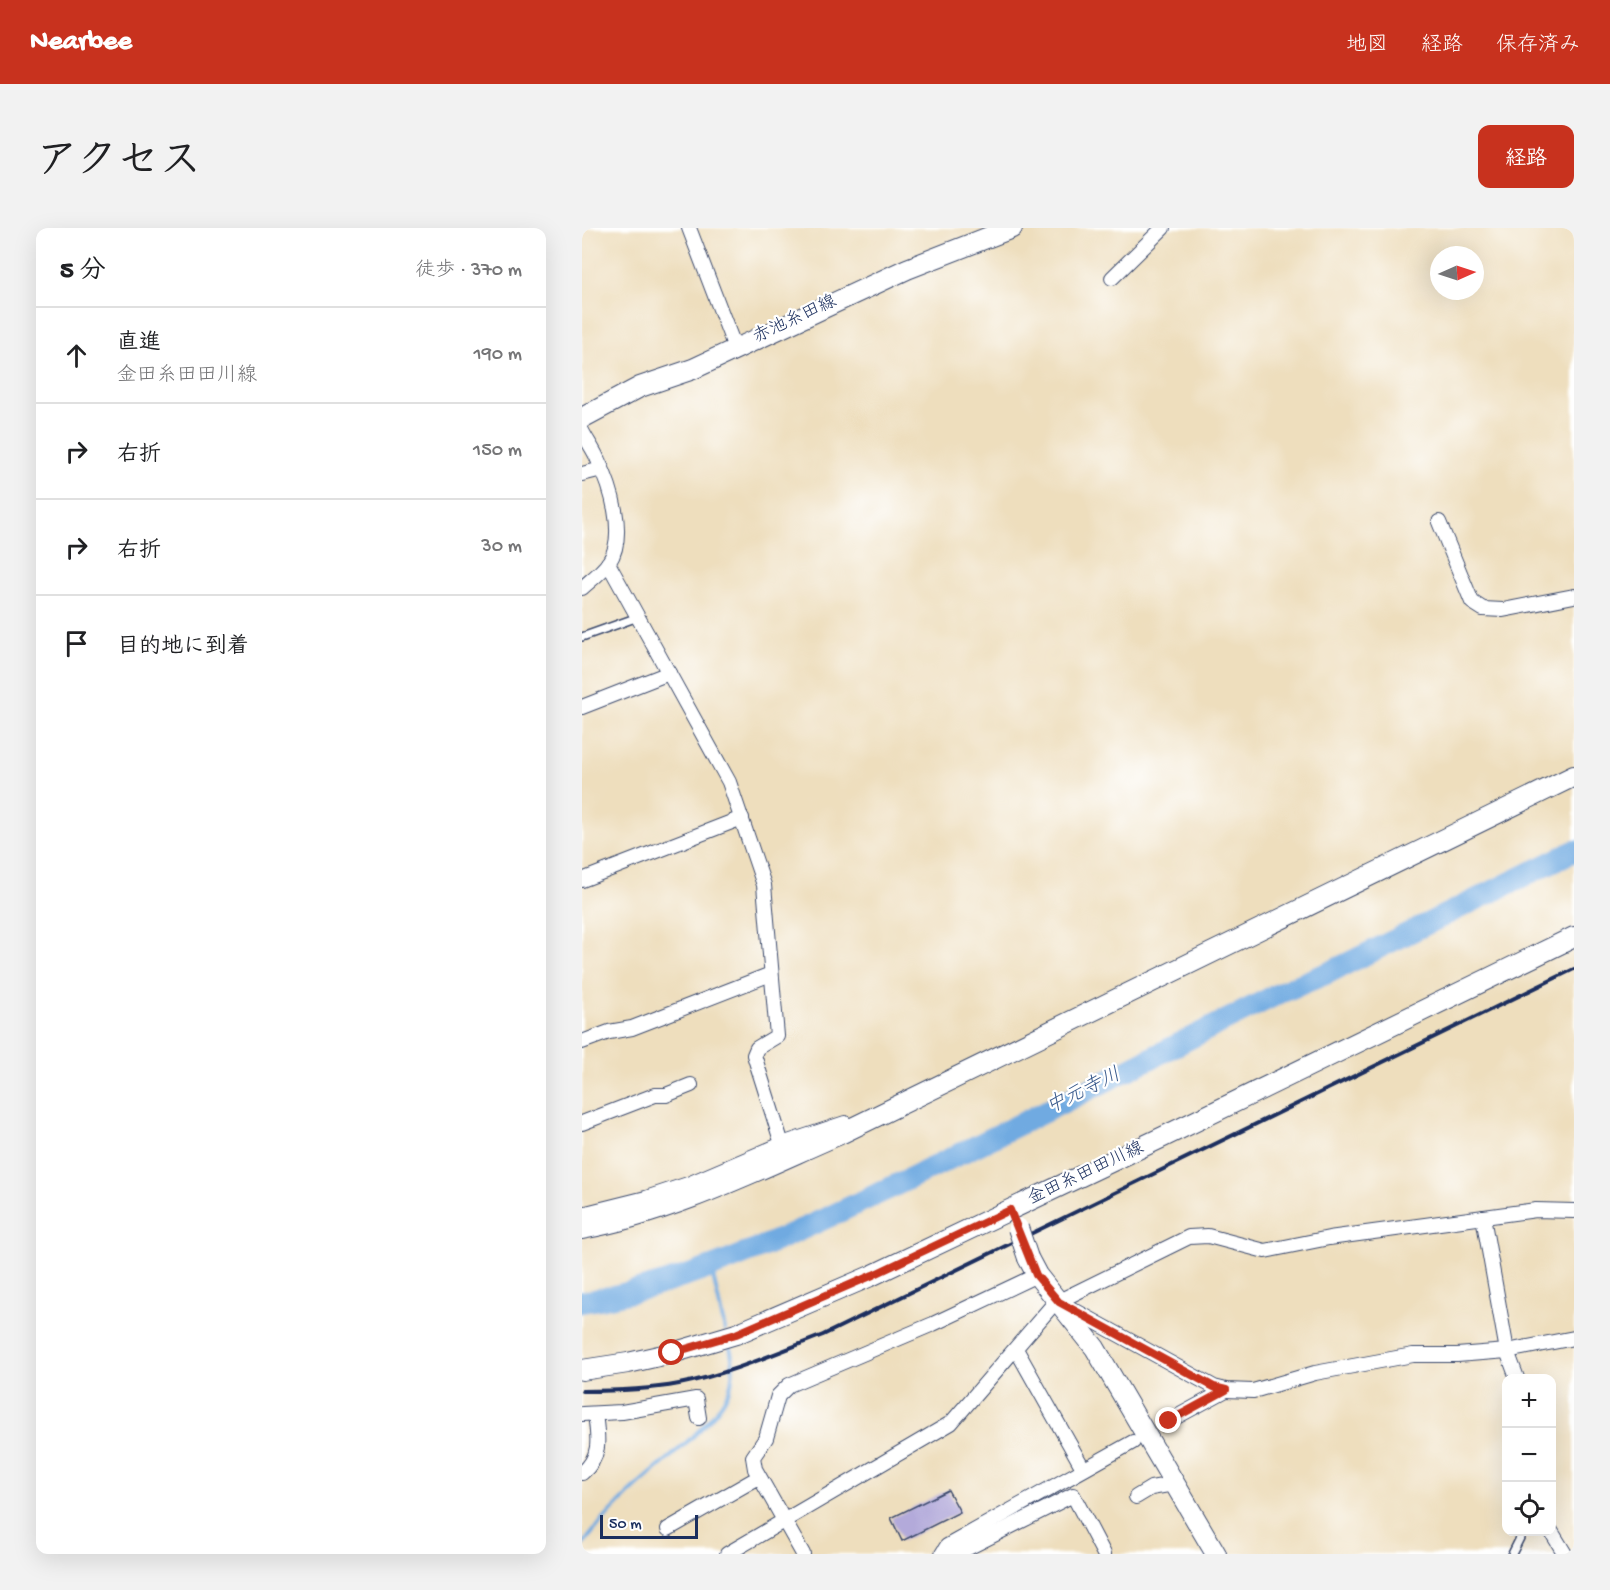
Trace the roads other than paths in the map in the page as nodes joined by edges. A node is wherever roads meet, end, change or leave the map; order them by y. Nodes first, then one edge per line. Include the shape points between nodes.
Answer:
1 (689, 228) edge
2 (1012, 228) edge
3 (1163, 228) edge
4 (1112, 278) dead end
5 (735, 348) junction
6 (582, 418) edge
7 (582, 431) edge
8 (602, 469) junction
9 (582, 474) edge
10 (1439, 522) dead end
11 (608, 563) junction
12 (582, 588) edge
13 (1574, 596) edge
14 (638, 617) junction
15 (582, 637) edge
16 (669, 674) junction
17 (582, 707) edge
18 (1574, 776) edge
19 (742, 818) junction
20 (582, 880) edge
21 (1574, 937) edge
22 (771, 974) junction
23 (582, 1042) edge
24 (691, 1085) dead end
25 (582, 1124) edge
26 (860, 1125) junction
27 (782, 1144) junction
28 (1010, 1210) junction
29 (582, 1214) edge
30 (1573, 1215) edge
31 (1483, 1217) junction
32 (582, 1229) edge
33 (1032, 1267) junction
34 (1059, 1302) junction
35 (1574, 1338) edge
36 (1016, 1349) junction
37 (1507, 1351) junction
38 (582, 1370) edge
39 (1516, 1374) edge
40 (1226, 1390) junction
41 (589, 1414) edge
42 (699, 1418) dead end
43 (1169, 1421) tunnel mouth
44 (1133, 1442) tunnel mouth
45 (1083, 1468) junction
46 (582, 1473) edge
47 (759, 1478) junction
48 (1174, 1484) junction
49 (1136, 1497) dead end
50 (784, 1521) junction
51 (668, 1529) dead end
52 (1520, 1536) edge
53 (1554, 1536) edge
54 (950, 1552) edge
55 (727, 1554) edge
56 (803, 1554) edge
57 (1104, 1554) edge
58 (1216, 1554) edge
59 (1512, 1554) edge
60 (1565, 1554) edge

1 - 5 street
2 - 5 main road, 赤池糸田線 via 907,269
3 - 4 street
5 - 6 main road, 赤池糸田線 via 693,369 640,387
7 - 8 street
8 - 9 street
8 - 11 street via 617,520 613,555
10 - 13 street via 1472,602 1483,609 1516,609
11 - 12 street
11 - 14 street
14 - 15 lane
14 - 16 street
16 - 17 street
16 - 19 street via 729,782
18 - 26 main road
19 - 20 street
19 - 22 street via 764,885
21 - 28 main road, 金田糸田田川線
22 - 23 street via 632,1028
22 - 27 street via 777,1036 757,1048 754,1055
24 - 25 street
26 - 27 street via 853,1120
26 - 32 main road via 657,1209 620,1222
27 - 29 street via 688,1184
28 - 33 main road, bridge
28 - 38 main road, 金田糸田田川線 via 736,1334 672,1353
30 - 31 street via 1536,1210
31 - 34 street via 1265,1251 1208,1236 1189,1238
31 - 37 street
33 - 34 main road
33 - 47 street via 933,1324 789,1385 778,1396 766,1438 753,1458
34 - 36 street
34 - 40 street
34 - 48 main road via 1095,1348
35 - 37 street
36 - 45 street
36 - 50 street via 951,1423
37 - 39 street
37 - 40 street via 1413,1355 1315,1373 1253,1391
40 - 43 street
41 - 42 street via 696,1399
41 - 46 street via 599,1447 593,1462
44 - 45 street
45 - 54 street
47 - 50 street
47 - 51 street
48 - 49 street via 1151,1488
48 - 58 main road
50 - 55 street
50 - 56 street
52 - 59 lane
53 - 60 street
54 - 57 street via 1073,1496

